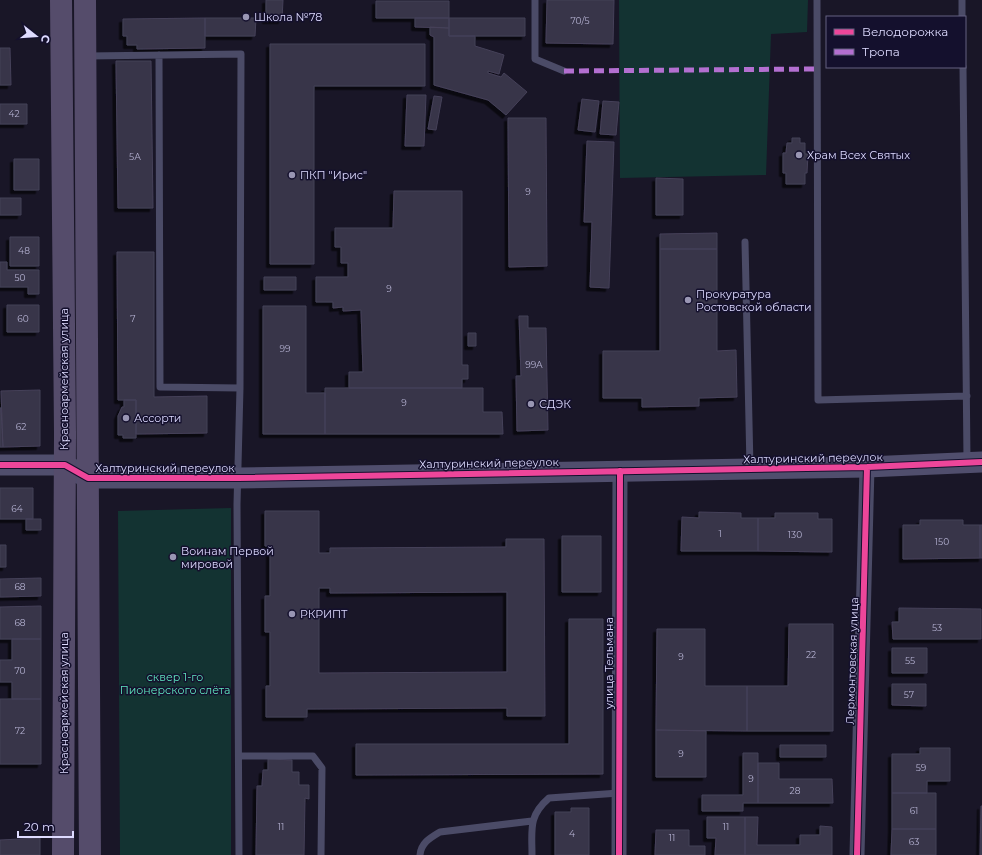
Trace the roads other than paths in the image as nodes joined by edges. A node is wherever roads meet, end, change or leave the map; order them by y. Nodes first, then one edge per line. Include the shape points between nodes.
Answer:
1 (61, 0) edge
2 (85, 0) edge
3 (535, 0) edge
4 (817, 0) edge
5 (962, 0) edge
6 (962, 16) edge
7 (160, 55) junction
8 (85, 56) junction
9 (963, 68) edge
10 (564, 71) dead end
11 (745, 242) dead end
12 (240, 388) junction
13 (967, 396) junction
14 (974, 462) edge
15 (0, 465) edge
16 (65, 465) junction
17 (867, 467) junction
18 (750, 469) junction
19 (620, 471) junction
20 (88, 478) junction
21 (238, 478) junction
22 (239, 756) junction
23 (619, 793) junction
24 (532, 821) junction
25 (63, 855) edge
26 (90, 855) edge
27 (239, 855) edge
28 (321, 855) edge
29 (420, 855) edge
30 (532, 855) edge
31 (619, 855) edge
32 (857, 855) edge

1 - 16 main road, Красноармейская улица
2 - 8 main road
3 - 10 lane via 535,59
4 - 13 lane via 818,400
5 - 6 lane
7 - 8 lane
7 - 12 lane via 160,387
7 - 12 lane via 241,54
8 - 20 main road
9 - 13 lane
11 - 18 lane
12 - 21 lane
13 - 14 lane
14 - 17 street, Халтуринский переулок
15 - 16 street, Халтуринский переулок
16 - 20 street, Халтуринский переулок
16 - 25 main road, Красноармейская улица
17 - 18 street, Халтуринский переулок
17 - 32 street, Лермонтовская улица
18 - 19 street, Халтуринский переулок
19 - 21 street, Халтуринский переулок
19 - 23 street, улица Тельмана
20 - 21 street, Халтуринский переулок
20 - 26 main road
21 - 22 lane
22 - 27 lane
22 - 28 lane via 313,756 322,768
23 - 24 lane via 549,798 536,812
23 - 31 street, улица Тельмана
24 - 29 lane via 440,832 427,839 420,850
24 - 30 lane

